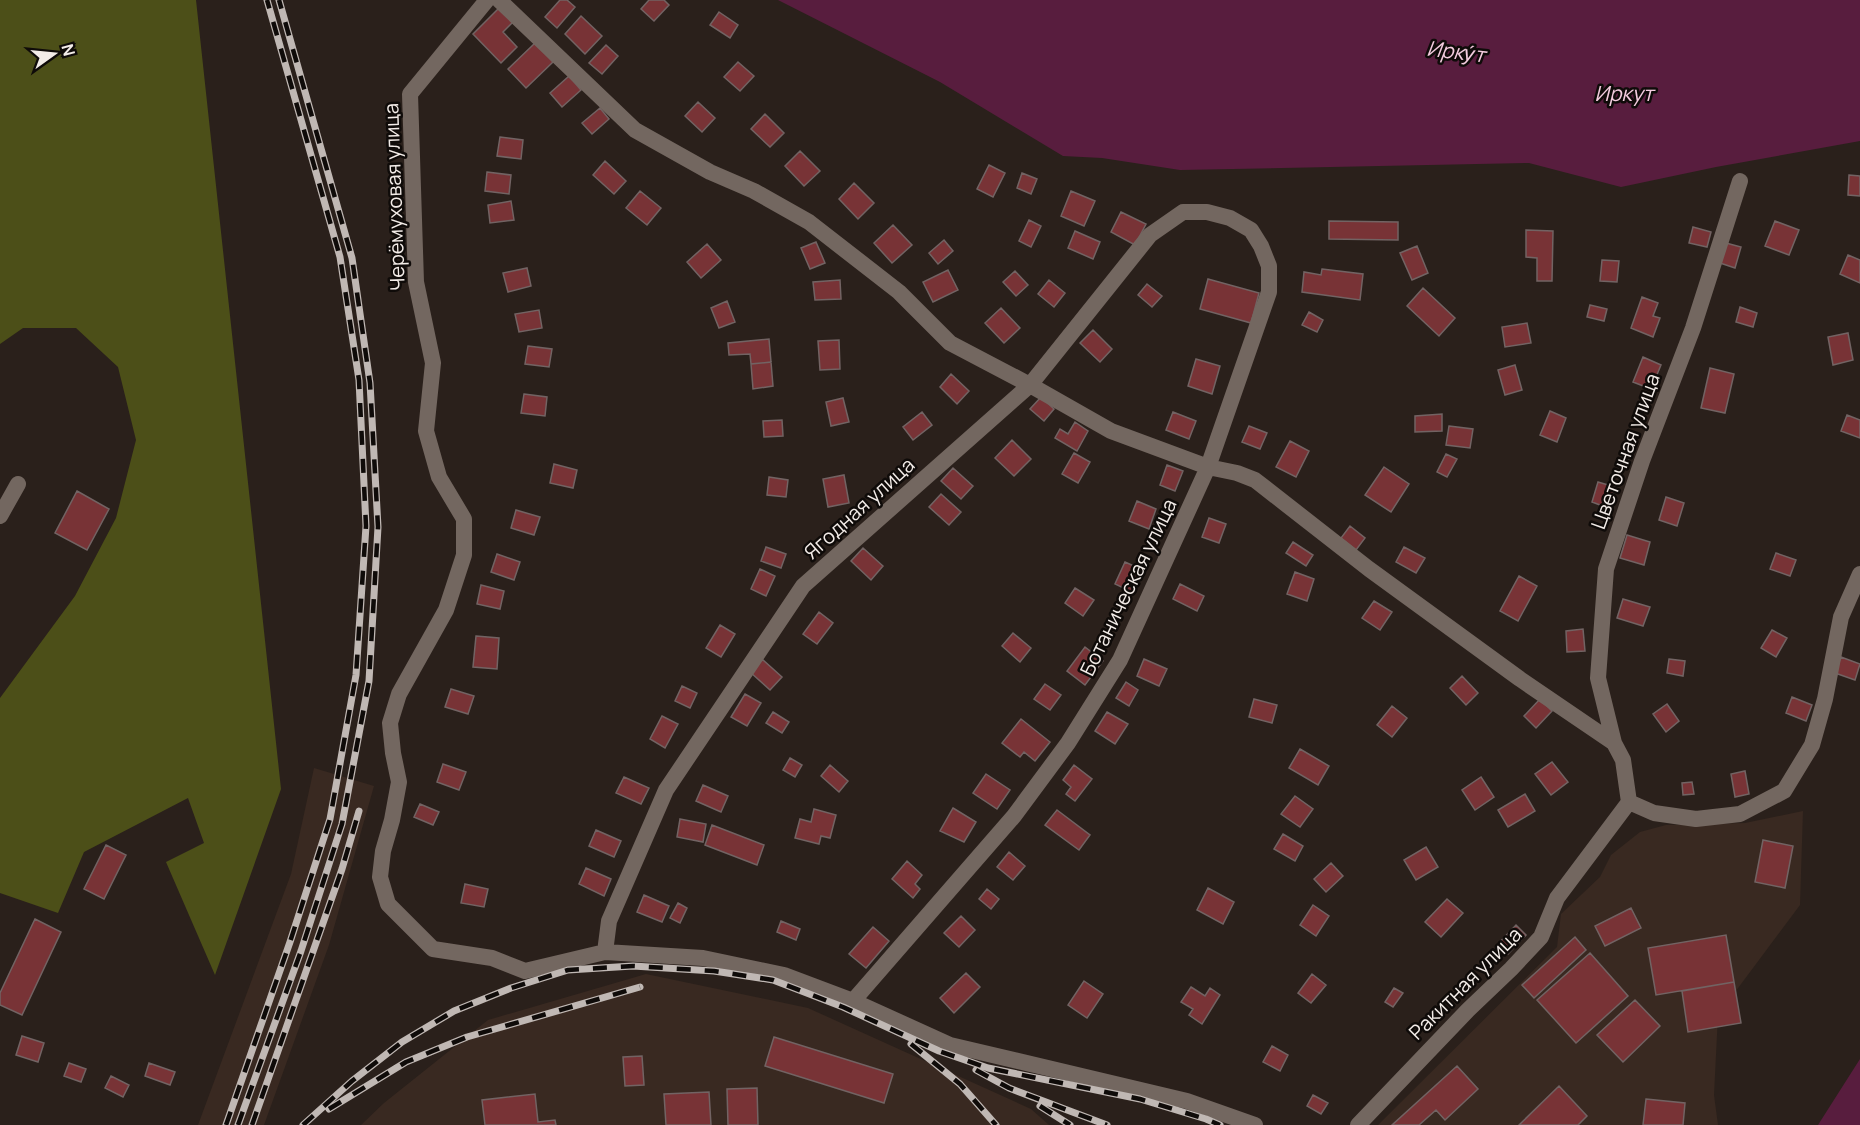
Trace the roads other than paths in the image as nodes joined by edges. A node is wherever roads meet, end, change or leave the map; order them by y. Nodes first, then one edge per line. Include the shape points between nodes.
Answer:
1 (487, 0) edge
2 (499, 0) edge
3 (1740, 181) dead end
4 (1251, 230) joint
5 (1030, 385) junction
6 (1208, 467) junction
7 (18, 484) dead end
8 (0, 516) edge
9 (1860, 574) edge
10 (1614, 743) junction
11 (1629, 802) junction
12 (605, 952) junction
13 (853, 1001) junction
14 (1255, 1125) edge
15 (1358, 1125) edge

1 - 12 street, Черёмуховая улица via 410,94 416,282 433,363 426,430 439,477 464,519 464,555 446,610 399,694 390,723 399,782 380,877 388,904 433,949 492,958 525,971
2 - 5 street via 635,130 809,222 899,292 950,343
3 - 10 street, Цветочная улица via 1693,328 1606,569 1598,678
4 - 5 street, Ягодная улица via 1230,218 1207,212 1183,212 1163,224 1150,235
4 - 6 street, Ботаническая улица via 1269,266 1269,292
5 - 6 street via 1111,431
5 - 12 street, Ягодная улица via 803,586 666,790 609,921
6 - 10 street via 1255,480 1369,569
6 - 13 street, Ботаническая улица via 1120,660 1068,743 1014,816
7 - 8 street
9 - 11 street via 1841,617 1812,746 1784,791 1740,814 1696,819 1654,813
10 - 11 street, Цветочная улица via 1623,760
11 - 15 street, Ракитная улица via 1557,898 1541,937
12 - 13 street, Черёмуховая улица via 703,958 784,975
13 - 14 street, Черёмуховая улица via 950,1045 1187,1101

